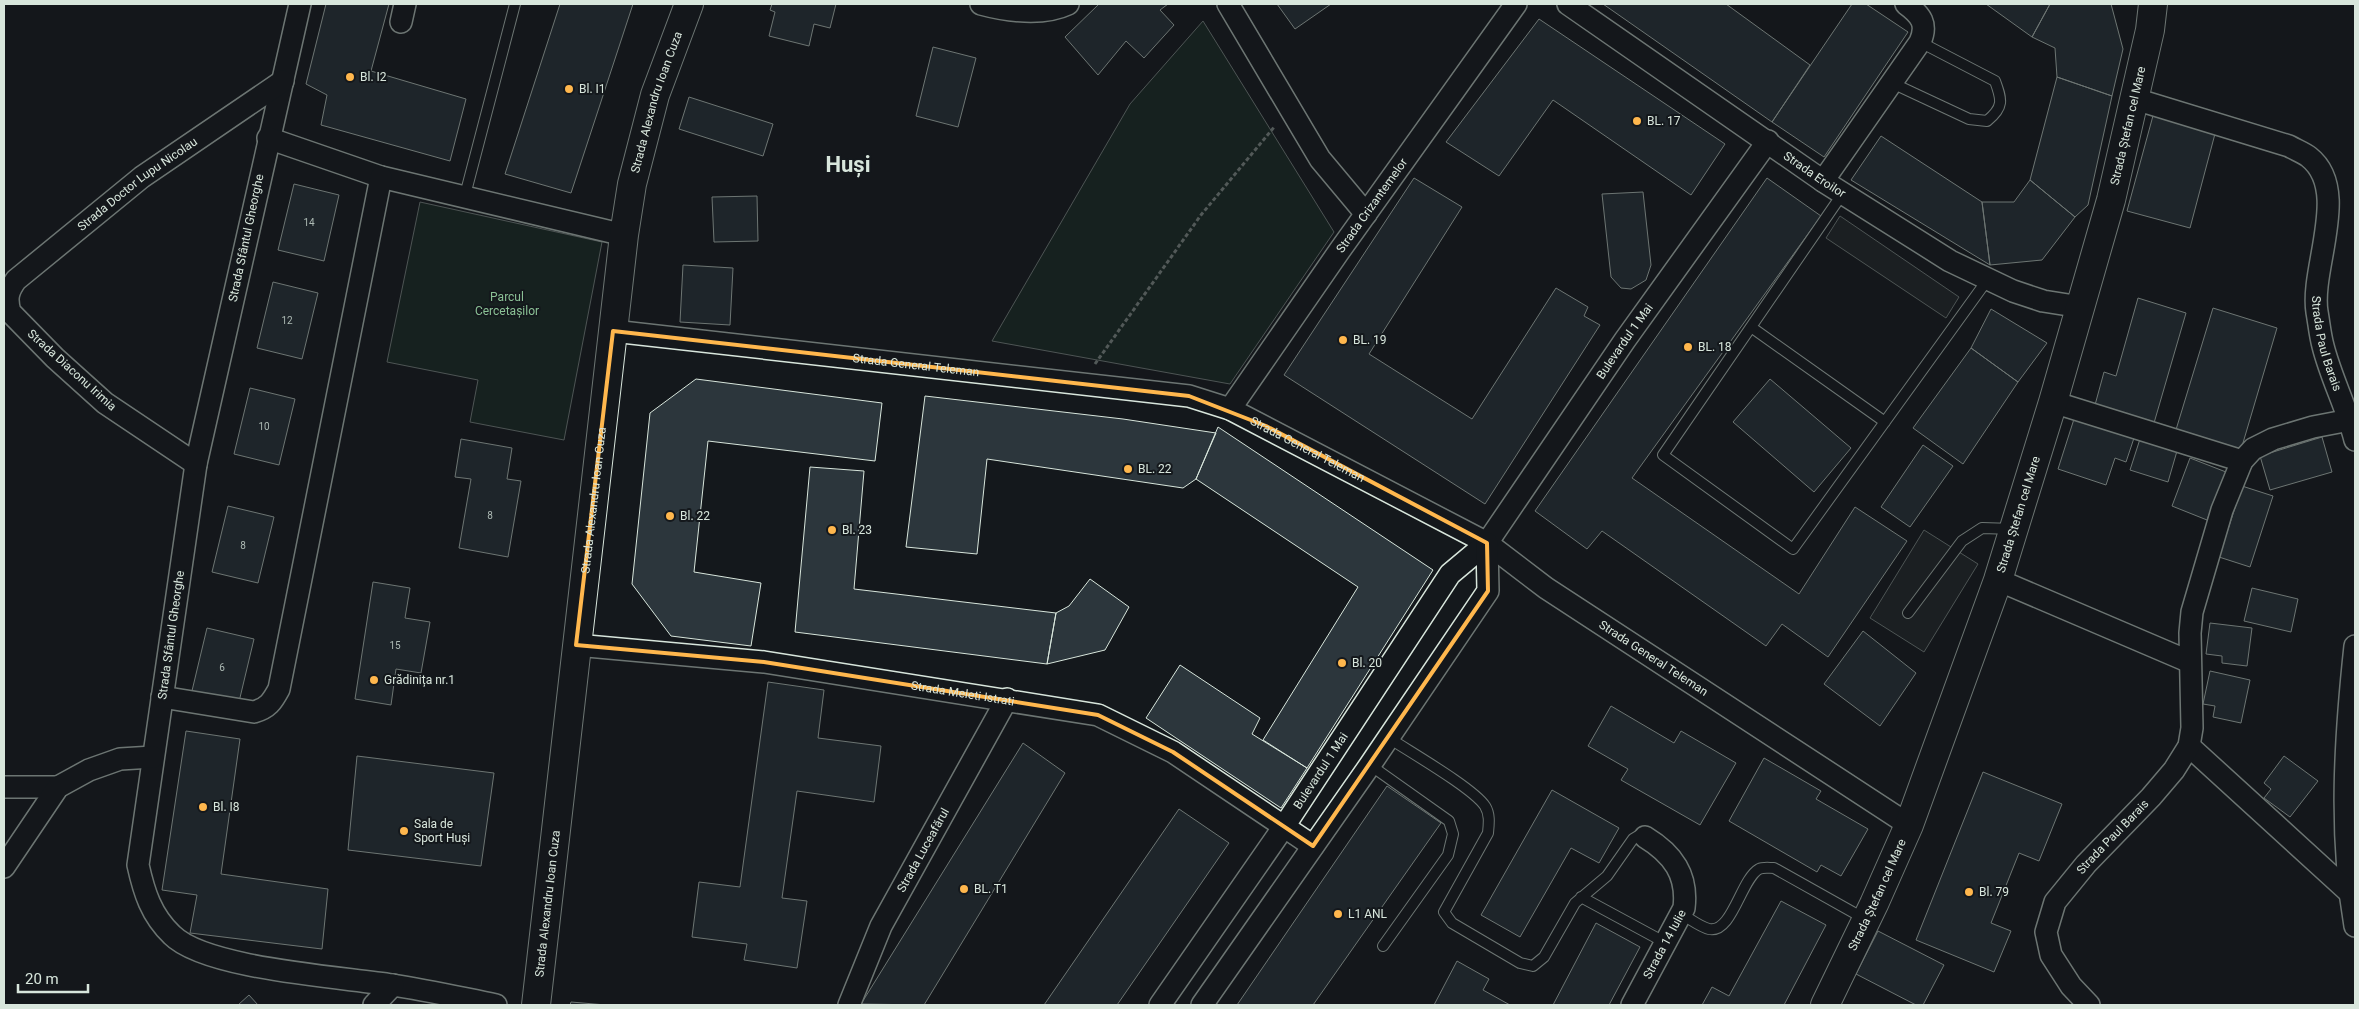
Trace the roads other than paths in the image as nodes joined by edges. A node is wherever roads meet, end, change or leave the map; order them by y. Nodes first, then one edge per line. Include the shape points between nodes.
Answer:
1 (300, 4) edge
2 (515, 4) edge
3 (689, 4) edge
4 (981, 4) edge
5 (1068, 4) edge
6 (1228, 4) edge
7 (1516, 4) edge
8 (1568, 4) edge
9 (1906, 4) edge
10 (2138, 4) edge
11 (2151, 17) edge
12 (1920, 42) junction
13 (283, 81) junction
14 (1892, 84) junction
15 (2135, 99) junction
16 (268, 138) junction
17 (1768, 141) junction
18 (381, 177) junction
19 (1823, 181) junction
20 (1843, 194) junction
21 (464, 199) junction
22 (1366, 214) junction
23 (624, 235) junction
24 (1988, 279) junction
25 (7, 302) joint
26 (2081, 308) junction
27 (1751, 327) junction
28 (613, 331) junction
29 (2053, 402) junction
30 (1230, 410) junction
31 (1885, 422) junction
32 (2354, 426) edge
33 (2242, 461) junction
34 (196, 464) junction
35 (2014, 529) junction
36 (1487, 543) junction
37 (1998, 580) junction
38 (1908, 614) dead end
39 (576, 645) junction
40 (2355, 646) edge
41 (2190, 662) junction
42 (162, 697) junction
43 (1007, 700) junction
44 (2352, 722) edge
45 (1389, 738) junction
46 (2189, 746) junction
47 (153, 757) junction
48 (1370, 765) junction
49 (4, 787) edge
50 (58, 787) junction
51 (1909, 824) junction
52 (1285, 825) junction
53 (1645, 837) joint
54 (1313, 846) junction
55 (4, 867) edge
56 (2349, 892) junction
57 (1581, 897) junction
58 (1681, 914) junction
59 (1866, 920) junction
60 (2355, 926) edge
61 (1666, 943) junction
62 (1382, 946) dead end
63 (393, 985) junction
64 (374, 1005) edge
65 (496, 1005) edge
66 (536, 1005) edge
67 (849, 1005) edge
68 (1160, 1005) edge
69 (1202, 1005) edge
70 (1632, 1005) edge
71 (1824, 1005) edge
72 (2089, 1005) edge

1 - 13 street, Strada Sfântul Gheorghe
2 - 21 lane
3 - 23 main road, Strada Alexandru Ioan Cuza via 645,130
4 - 5 street via 1045,11
6 - 22 street via 1320,159
7 - 22 street, Strada Crizantemelor
8 - 17 street, Strada Eroilor
9 - 12 street via 1924,22 1925,32
10 - 11 main road
11 - 15 main road, Strada Ștefan cel Mare
12 - 14 street
12 - 14 lane via 1995,81 2001,98 1998,112 1987,121 1969,119
13 - 16 street, Strada Sfântul Gheorghe
13 - 25 street, Strada Doctor Lupu Nicolau via 121,194 16,280
14 - 19 street
15 - 26 main road, Strada Ștefan cel Mare via 2112,200
15 - 32 street, Strada Paul Barais via 2290,146 2310,158 2323,176 2329,199 2317,277 2316,309 2322,346
16 - 18 street
16 - 34 street, Strada Sfântul Gheorghe
17 - 19 street, Strada Eroilor
17 - 36 street, Bulevardul 1 Mai via 1625,340
18 - 21 street
18 - 42 street via 279,689 271,703 254,712
19 - 20 street, Strada Eroilor
20 - 24 street, Strada Eroilor via 1950,261
20 - 27 lane
21 - 23 street
22 - 30 street, Strada Crizantemelor
23 - 28 main road, Strada Alexandru Ioan Cuza
24 - 26 street, Strada Eroilor via 2013,292
24 - 31 lane
25 - 34 street, Strada Diaconu Irimia via 17,321 105,403
26 - 29 main road, Strada Ștefan cel Mare
27 - 31 lane
27 - 31 lane via 1663,455 1793,549
28 - 30 street, Strada General Teleman via 1189,396
28 - 39 main road, Strada Alexandru Ioan Cuza
29 - 33 street
29 - 35 main road, Strada Ștefan cel Mare
30 - 36 street, Strada General Teleman
32 - 33 street, Strada Paul Barais via 2313,427 2274,439 2253,449
33 - 41 street, Strada Paul Barais via 2222,510 2198,589 2190,633
34 - 42 street, Strada Sfântul Gheorghe
35 - 37 main road, Strada Ștefan cel Mare
35 - 38 lane via 1982,528 1962,541
36 - 45 street via 1488,591
36 - 51 street, Strada General Teleman via 1546,588
36 - 52 street, Bulevardul 1 Mai via 1450,574
37 - 41 street
37 - 51 main road, Strada Ștefan cel Mare
39 - 43 street, Strada Meleti Istrati via 764,662
39 - 66 main road, Strada Alexandru Ioan Cuza
40 - 44 street
41 - 46 street, Strada Paul Barais via 2192,728
42 - 47 street, Strada Sfântul Gheorghe
43 - 52 street, Strada Meleti Istrati via 1098,715 1123,725 1173,752
43 - 67 street, Strada Luceafărul via 881,926
44 - 56 street via 2345,823
45 - 48 street
45 - 57 lane via 1471,793 1490,818 1488,833 1444,912 1452,922 1520,963 1533,966 1544,957
46 - 56 street
46 - 72 street, Strada Paul Barais via 2151,797 2086,864 2055,902 2046,932 2051,955 2071,986
47 - 50 street via 120,759 89,770
47 - 63 street, Strada Sfântul Gheorghe via 138,865 150,906 172,936 212,956 292,972
48 - 54 street
48 - 62 lane via 1449,821 1453,834 1448,855
49 - 50 street
50 - 55 street
51 - 59 main road, Strada Ștefan cel Mare
52 - 54 street, Strada Meleti Istrati
52 - 68 street, Bulevardul 1 Mai
53 - 57 lane via 1633,839 1606,876
53 - 58 street, Strada 14 Iulie via 1673,858 1683,875 1686,894
54 - 69 street
56 - 60 street
57 - 61 lane
58 - 59 lane via 1708,929 1715,929 1725,924 1752,875 1761,868 1774,868
58 - 61 street, Strada 14 Iulie
59 - 71 main road, Strada Ștefan cel Mare
61 - 70 street, Strada 14 Iulie
63 - 64 street
63 - 65 street, Strada Sfântul Gheorghe

